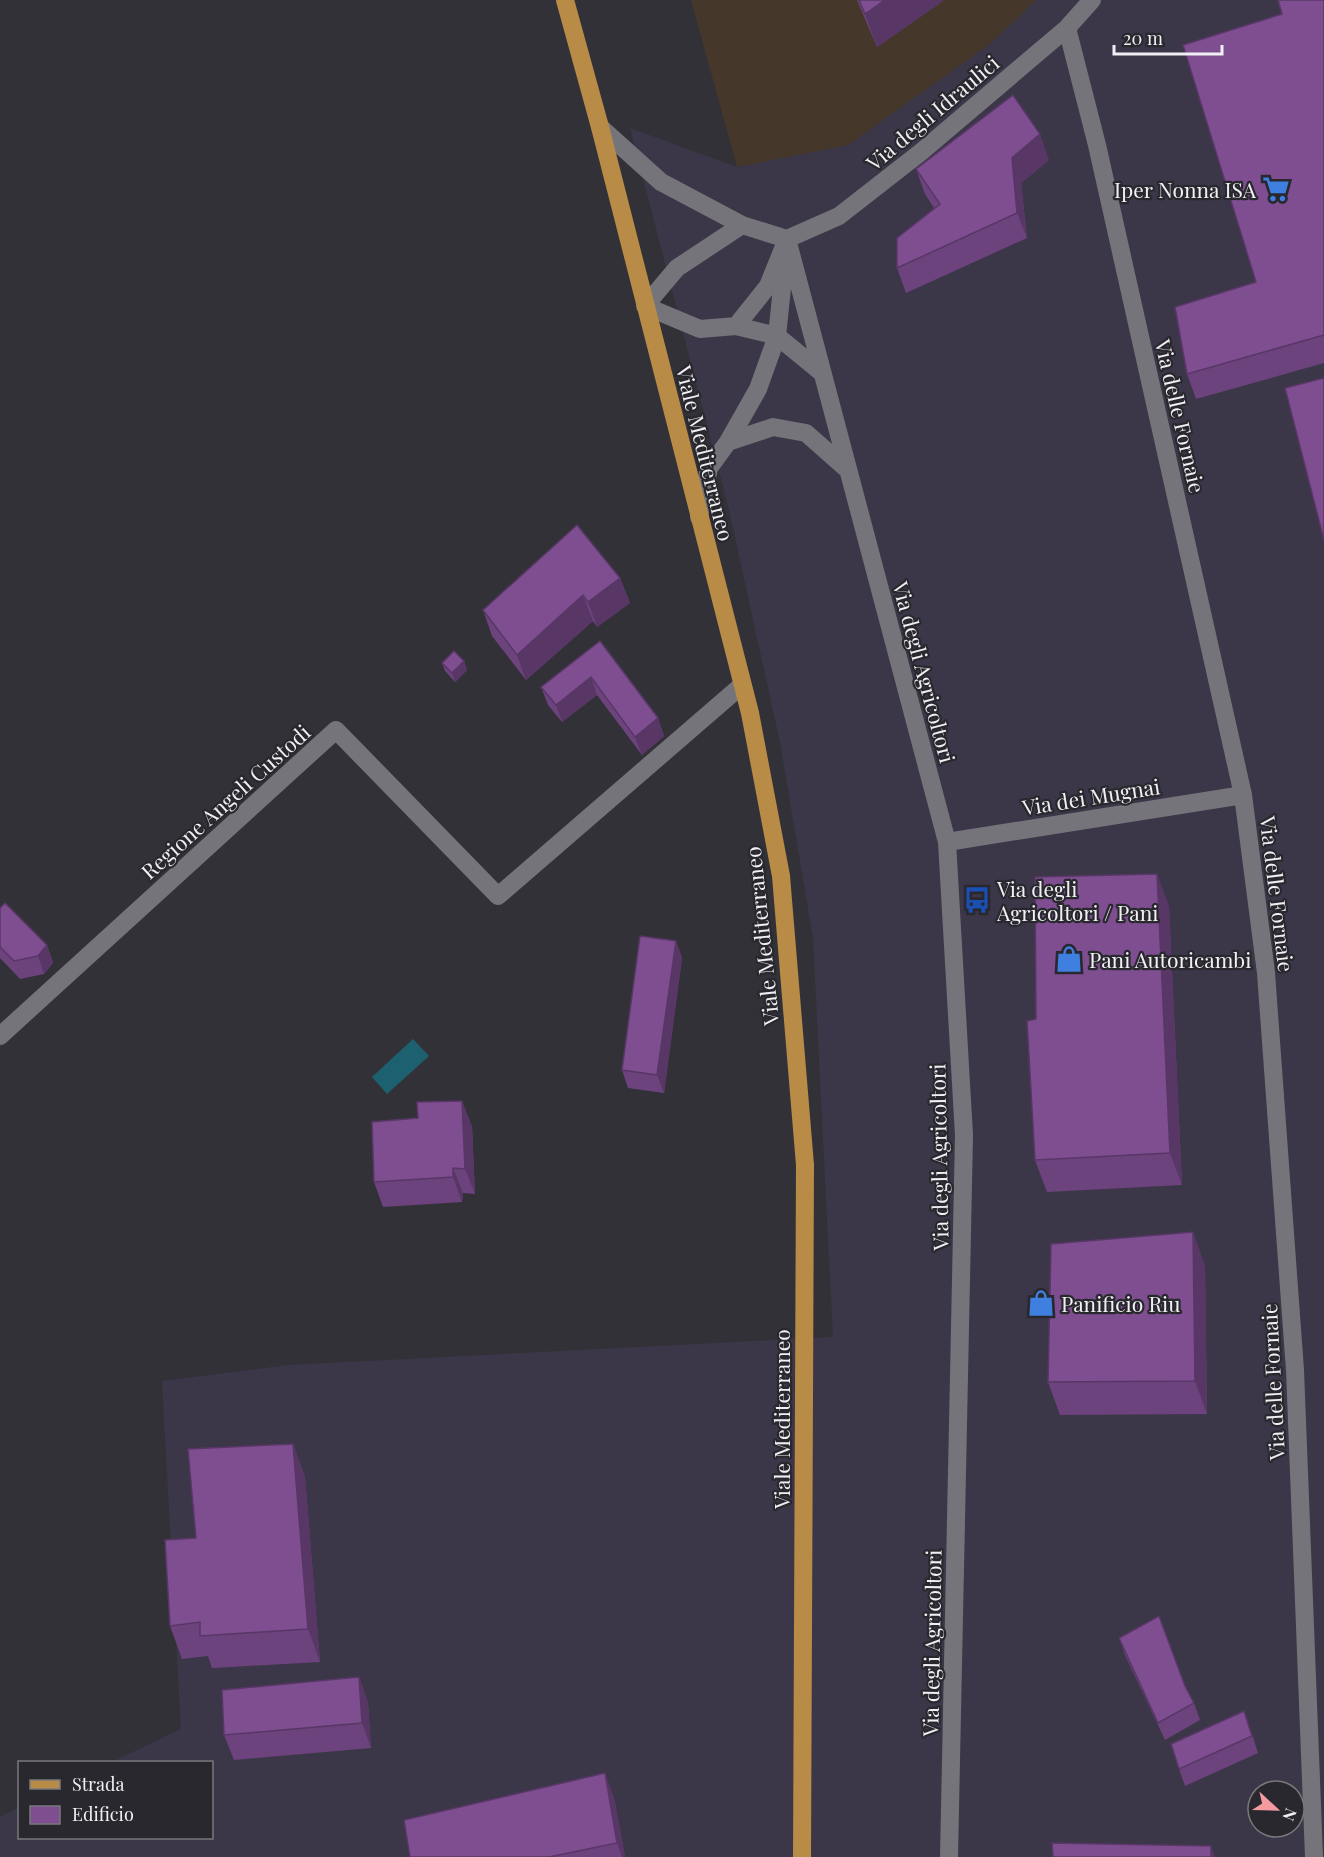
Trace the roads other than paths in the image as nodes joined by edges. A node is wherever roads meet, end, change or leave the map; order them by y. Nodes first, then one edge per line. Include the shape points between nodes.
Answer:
1 (565, 0) edge
2 (1092, 0) edge
3 (1067, 28) junction
4 (600, 127) junction
5 (741, 225) junction
6 (787, 239) junction
7 (645, 306) junction
8 (736, 326) junction
9 (777, 336) junction
10 (821, 372) junction
11 (728, 442) junction
12 (848, 471) junction
13 (699, 517) junction
14 (742, 684) junction
15 (1243, 795) junction
16 (947, 842) junction
17 (0, 1036) edge
18 (802, 1857) edge
19 (949, 1857) edge
20 (1314, 1857) edge

1 - 4 main road, Viale Mediterraneo
2 - 3 street, Via degli Idraulici
3 - 6 street, Via degli Idraulici via 839,216
3 - 15 street, Via delle Fornaie via 1097,145
4 - 5 street via 661,182
4 - 7 main road, Viale Mediterraneo
5 - 6 street
5 - 7 street via 677,268
6 - 8 street via 768,286
6 - 9 street
6 - 10 street, Via degli Agricoltori
7 - 8 street via 700,329
7 - 13 main road, Viale Mediterraneo
8 - 9 street
9 - 10 street
9 - 11 street via 758,389
10 - 12 street, Via degli Agricoltori
11 - 12 street via 773,427 806,433
11 - 13 street via 709,468
12 - 16 street, Via degli Agricoltori
13 - 14 main road, Viale Mediterraneo
14 - 17 street, Regione Angeli Custodi via 498,896 336,730
14 - 18 main road, Viale Mediterraneo via 781,876 805,1165
15 - 16 street, Via dei Mugnai
15 - 20 street, Via delle Fornaie via 1266,973 1295,1370
16 - 19 street, Via degli Agricoltori via 964,1135

